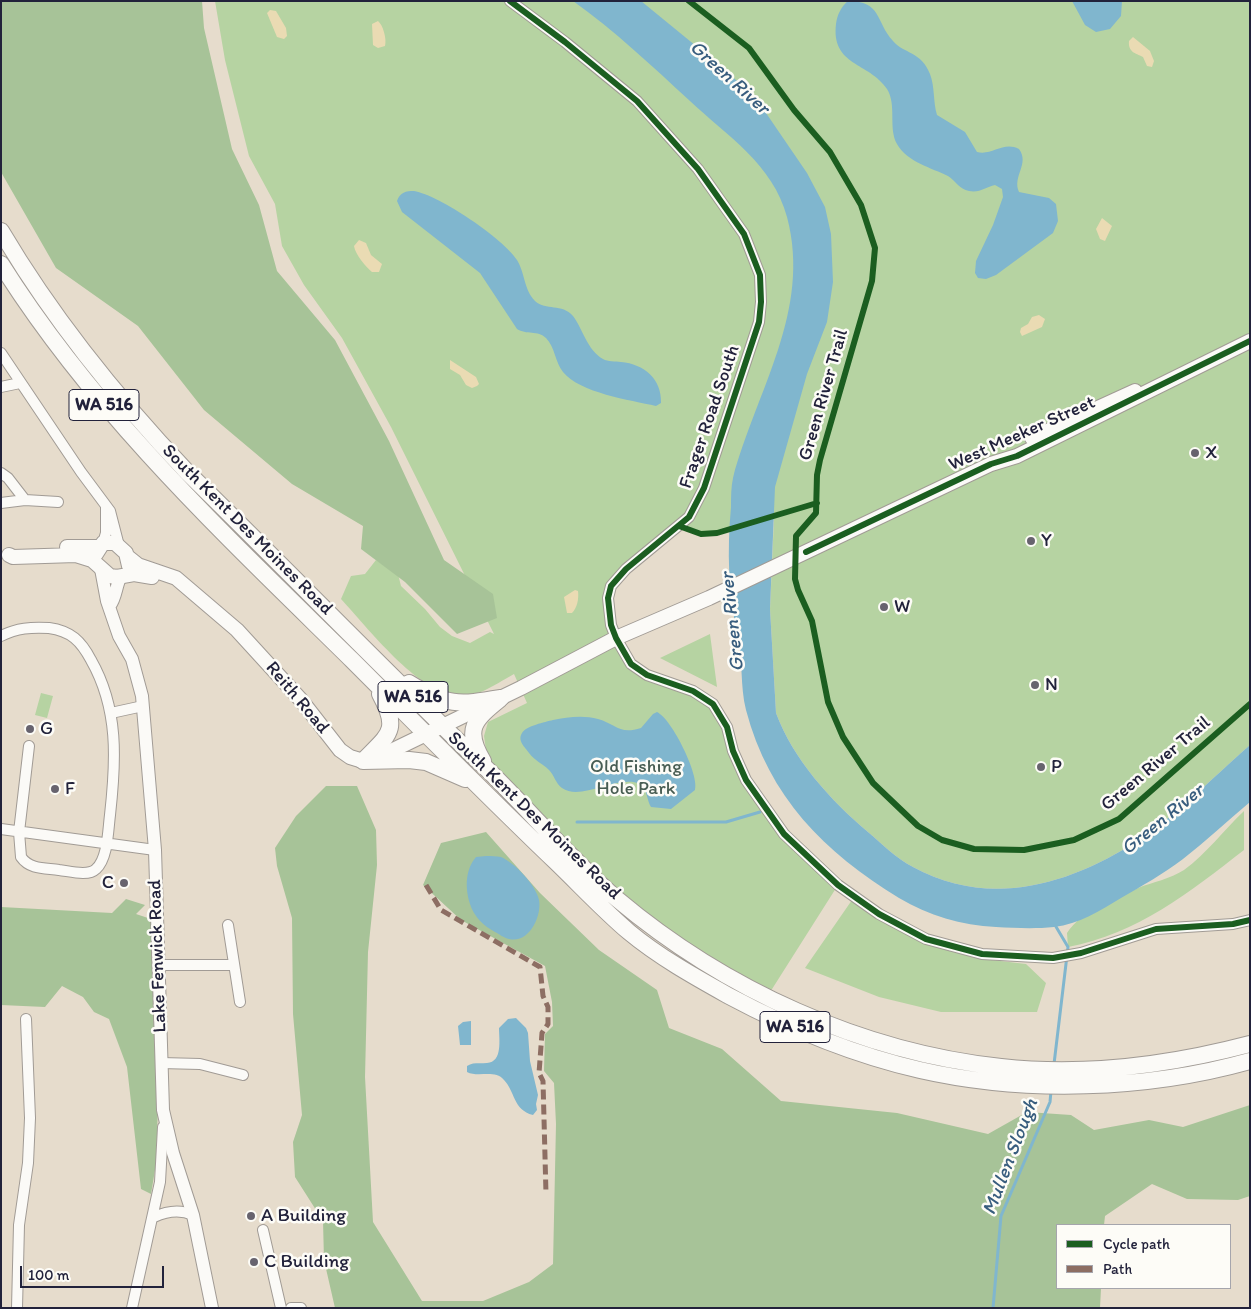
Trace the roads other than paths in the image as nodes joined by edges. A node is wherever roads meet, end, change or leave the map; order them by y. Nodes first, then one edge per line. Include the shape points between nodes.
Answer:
1 (510, 1) edge
2 (1, 231) edge
3 (1, 264) edge
4 (1250, 341) edge
5 (1, 354) edge
6 (1189, 370) junction
7 (18, 379) junction
8 (1, 380) edge
9 (1, 387) edge
10 (991, 464) junction
11 (1, 473) edge
12 (25, 500) junction
13 (58, 502) dead end
14 (1, 503) edge
15 (106, 508) junction
16 (101, 545) junction
17 (119, 546) junction
18 (5, 556) edge
19 (128, 557) junction
20 (98, 566) junction
21 (123, 575) junction
22 (181, 584) junction
23 (110, 605) junction
24 (1, 636) edge
25 (616, 638) junction
26 (384, 668) junction
27 (373, 681) junction
28 (501, 698) junction
29 (143, 706) junction
30 (111, 713) junction
31 (442, 726) junction
32 (426, 734) junction
33 (29, 746) dead end
34 (364, 761) junction
35 (489, 771) junction
36 (473, 782) junction
37 (1, 829) edge
38 (19, 832) junction
39 (106, 843) junction
40 (156, 850) junction
41 (1250, 920) edge
42 (228, 925) dead end
43 (158, 965) junction
44 (234, 965) junction
45 (240, 1002) dead end
46 (26, 1019) dead end
47 (1250, 1044) edge
48 (1250, 1061) edge
49 (161, 1063) junction
50 (998, 1074) junction
51 (243, 1075) dead end
52 (164, 1110) junction
53 (194, 1215) junction
54 (154, 1217) junction
55 (263, 1230) dead end
56 (17, 1308) edge
57 (132, 1308) edge
58 (212, 1308) edge
59 (282, 1308) edge
60 (291, 1308) edge
61 (301, 1308) edge

1 - 25 street, Frager Road South via 609,77 662,126 698,168 744,234 760,275 758,322 704,488 689,517 626,569 611,586 608,598
2 - 26 highway, South Kent Des Moines Road / WA 516 via 64,326 142,424
3 - 27 highway, South Kent Des Moines Road / WA 516 via 66,358 139,446
4 - 6 main road, West Meeker Street
5 - 7 street
6 - 10 main road, West Meeker Street via 1017,456
6 - 10 main road, West Meeker Street via 1107,402 1013,447
7 - 8 street
7 - 9 street
7 - 15 street
10 - 25 main road, West Meeker Street via 709,598
11 - 12 street
12 - 13 street
12 - 14 street
15 - 16 street via 106,533
15 - 17 street via 113,515
16 - 17 main road, Reith Road via 110,542
16 - 18 main road, Reith Road via 29,548 13,550
16 - 20 main road via 96,552
17 - 19 main road, Reith Road
18 - 20 main road, Reith Road via 76,556
19 - 21 main road via 129,564
19 - 22 main road, Reith Road via 138,565 176,578
20 - 21 main road, Reith Road via 110,576
20 - 23 street, Lake Fenwick Road
21 - 22 main road, Reith Road via 142,574 173,586
21 - 23 street
22 - 34 main road, Reith Road via 237,630 301,700 340,750
23 - 29 street, Lake Fenwick Road via 116,628 134,664
24 - 30 street via 24,628 56,629 73,636 85,649 107,694
25 - 28 main road, West Meeker Street
25 - 41 street, Frager Road South via 638,670 693,691 713,704 728,727 746,780 776,822 838,885 872,909 926,939 982,954 1053,958 1081,953 1156,929
26 - 28 highway via 436,700 462,703
26 - 31 highway, South Kent Des Moines Road / WA 516
27 - 32 highway, South Kent Des Moines Road / WA 516
27 - 34 highway via 389,711 391,725 383,740
28 - 31 main road, West Meeker Street
28 - 35 highway via 475,722 473,729 474,746
29 - 30 street
29 - 40 street, Lake Fenwick Road
30 - 39 street via 114,764
31 - 32 main road, West Meeker Street
31 - 35 highway, South Kent Des Moines Road / WA 516
32 - 34 main road
32 - 36 highway, South Kent Des Moines Road / WA 516
33 - 38 street
34 - 36 highway via 426,762
35 - 50 highway, South Kent Des Moines Road / WA 516 via 616,898 708,964 767,997 850,1032
36 - 50 highway, South Kent Des Moines Road / WA 516 via 630,932 696,978 760,1013 842,1047 921,1070
37 - 38 street
38 - 39 street
38 - 39 street via 23,860 33,867 88,873 97,869
39 - 40 street
40 - 43 street, Lake Fenwick Road
42 - 44 street
43 - 44 street
43 - 49 street, Lake Fenwick Road
44 - 45 street
46 - 56 street via 30,1118 28,1163 18,1225
47 - 50 highway, South Kent Des Moines Road / WA 516 via 1168,1061
48 - 50 highway, South Kent Des Moines Road / WA 516 via 1170,1077 1113,1084 1059,1086
49 - 51 street via 200,1064
49 - 52 street, Lake Fenwick Road
52 - 53 street, Lake Fenwick Road via 173,1153
52 - 54 street via 163,1151
53 - 54 street via 178,1211
53 - 58 street, Lake Fenwick Road
54 - 57 street
55 - 59 street
60 - 61 street

